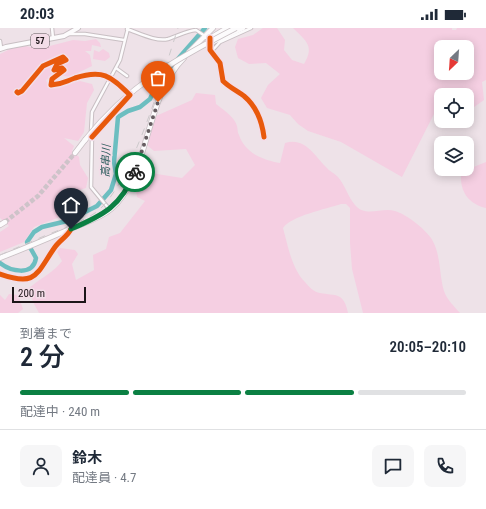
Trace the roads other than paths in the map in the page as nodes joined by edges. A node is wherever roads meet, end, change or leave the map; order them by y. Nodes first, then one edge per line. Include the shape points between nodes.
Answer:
1 (52, 28) edge
2 (78, 28) edge
3 (213, 28) edge
4 (227, 28) edge
5 (236, 28) edge
6 (243, 28) edge
7 (251, 28) edge
8 (128, 29) edge
9 (69, 34) junction
10 (207, 37) junction
11 (53, 39) junction
12 (124, 40) junction
13 (0, 41) edge
14 (1, 49) edge
15 (211, 52) junction
16 (116, 68) junction
17 (159, 73) dead end
18 (127, 76) dead end
19 (111, 77) junction
20 (16, 92) dead end
21 (130, 95) junction
22 (92, 137) junction
23 (264, 137) dead end
24 (75, 153) tunnel mouth
25 (110, 210) junction
26 (5, 222) tunnel mouth
27 (0, 225) edge
28 (71, 229) junction
29 (0, 258) edge
30 (0, 274) edge

1 - 11 street
2 - 9 main road, 57
3 - 10 highway
4 - 10 highway
5 - 10 highway, bridge
6 - 10 highway via 217,40
7 - 15 street via 220,42
8 - 10 street via 160,39 196,30
8 - 12 street
9 - 11 main road, 57
9 - 12 street
10 - 15 street
10 - 24 highway, bridge via 140,84 117,104
10 - 25 highway via 181,61 171,75 154,112 132,180 124,195
11 - 14 main road, 57
12 - 16 street
13 - 14 street
15 - 23 street via 220,64 224,82 246,97 260,117
16 - 18 street
16 - 19 street
17 - 21 street
19 - 20 street via 94,73 63,84 51,85 52,79 64,70 54,70 57,64 66,60 62,57 42,66 22,91
19 - 21 street
19 - 22 street via 92,112
21 - 22 street
22 - 25 street via 91,187
25 - 28 highway
26 - 27 highway
28 - 29 highway
28 - 30 street via 32,277 18,280

